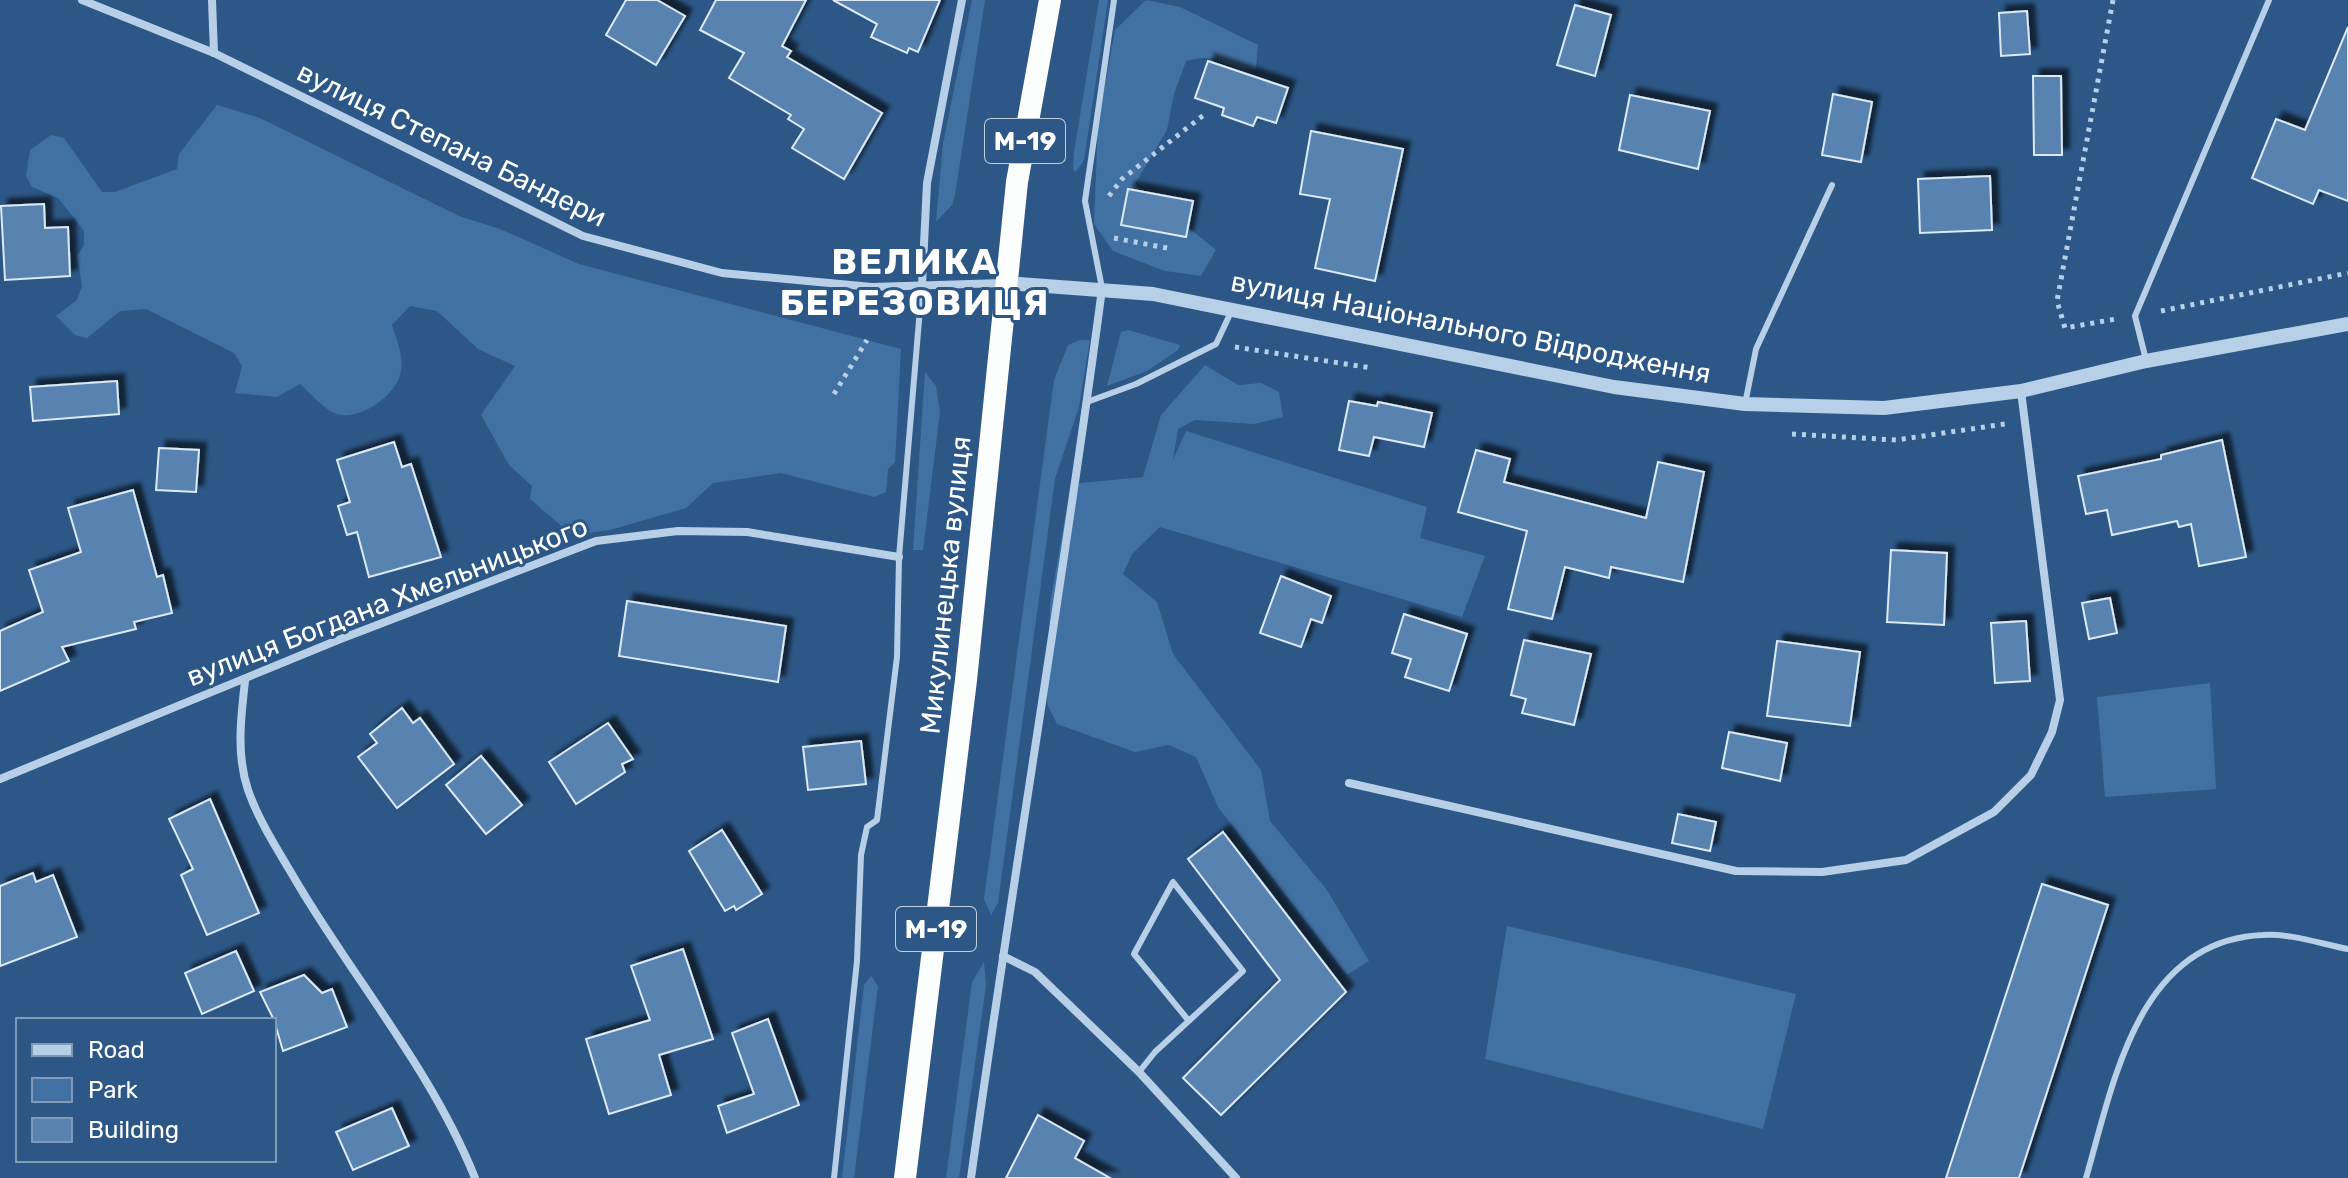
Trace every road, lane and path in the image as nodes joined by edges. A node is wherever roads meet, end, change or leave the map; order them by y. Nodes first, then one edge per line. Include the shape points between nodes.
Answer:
1 (82, 0) edge
2 (212, 0) edge
3 (962, 0) edge
4 (1050, 0) edge
5 (1114, 0) edge
6 (2113, 0) edge
7 (2269, 0) edge
8 (214, 53) junction
9 (1205, 114) dead end
10 (1832, 185) dead end
11 (1086, 197) junction
12 (1110, 232) dead end
13 (1172, 249) dead end
14 (2348, 273) edge
15 (1007, 283) junction
16 (922, 285) junction
17 (1102, 289) junction
18 (1233, 308) junction
19 (2135, 316) junction
20 (2348, 324) edge
21 (867, 340) dead end
22 (2146, 361) junction
23 (2021, 391) junction
24 (834, 394) dead end
25 (1087, 402) junction
26 (1745, 404) junction
27 (899, 557) junction
28 (245, 681) junction
29 (0, 779) edge
30 (1349, 783) dead end
31 (2348, 949) edge
32 (1003, 956) junction
33 (1189, 1021) junction
34 (1139, 1072) junction
35 (475, 1178) edge
36 (834, 1178) edge
37 (905, 1178) edge
38 (971, 1178) edge
39 (1236, 1178) edge
40 (2086, 1178) edge

1 - 8 street, вулиця Степана Бандери
2 - 8 street
3 - 16 street via 927,183
4 - 15 highway, Микулинецька вулиця / М-19 via 1017,182
5 - 11 lane
6 - 19 path via 2057,301 2065,328
7 - 19 lane
8 - 16 street, вулиця Степана Бандери via 583,236 722,273 872,287
9 - 11 path via 1122,179 1105,202
10 - 26 lane via 1756,349
11 - 17 lane
12 - 13 path via 1116,241
14 - 19 path
15 - 16 street, вулиця Степана Бандери
15 - 17 street, вулиця Національного Відродження
15 - 37 highway, Микулинецька вулиця / М-19 via 966,680
16 - 27 lane
17 - 18 street, вулиця Національного Відродження
17 - 25 street
18 - 25 lane via 1216,344
18 - 26 street, вулиця Національного Відродження via 1614,387
19 - 22 lane
20 - 22 street, вулиця Національного Відродження
21 - 24 path
22 - 23 street, вулиця Національного Відродження
23 - 26 street, вулиця Національного Відродження via 1884,408
23 - 30 street via 2060,700 2052,732 2031,775 1994,812 1906,860 1822,872 1736,871
25 - 32 street
27 - 28 street, вулиця Богдана Хмельницького via 747,532 678,531 596,541
27 - 36 lane via 897,657 877,820 867,827 861,855 857,961
28 - 29 street, вулиця Богдана Хмельницького
28 - 35 street via 241,756 248,789 265,826 452,1127
31 - 40 lane via 2265,934 2216,942 2179,964 2143,1012 2122,1057
32 - 34 street via 1035,972
32 - 38 street
33 - 33 lane via 1243,971 1173,882 1134,954
33 - 34 lane
34 - 39 street

